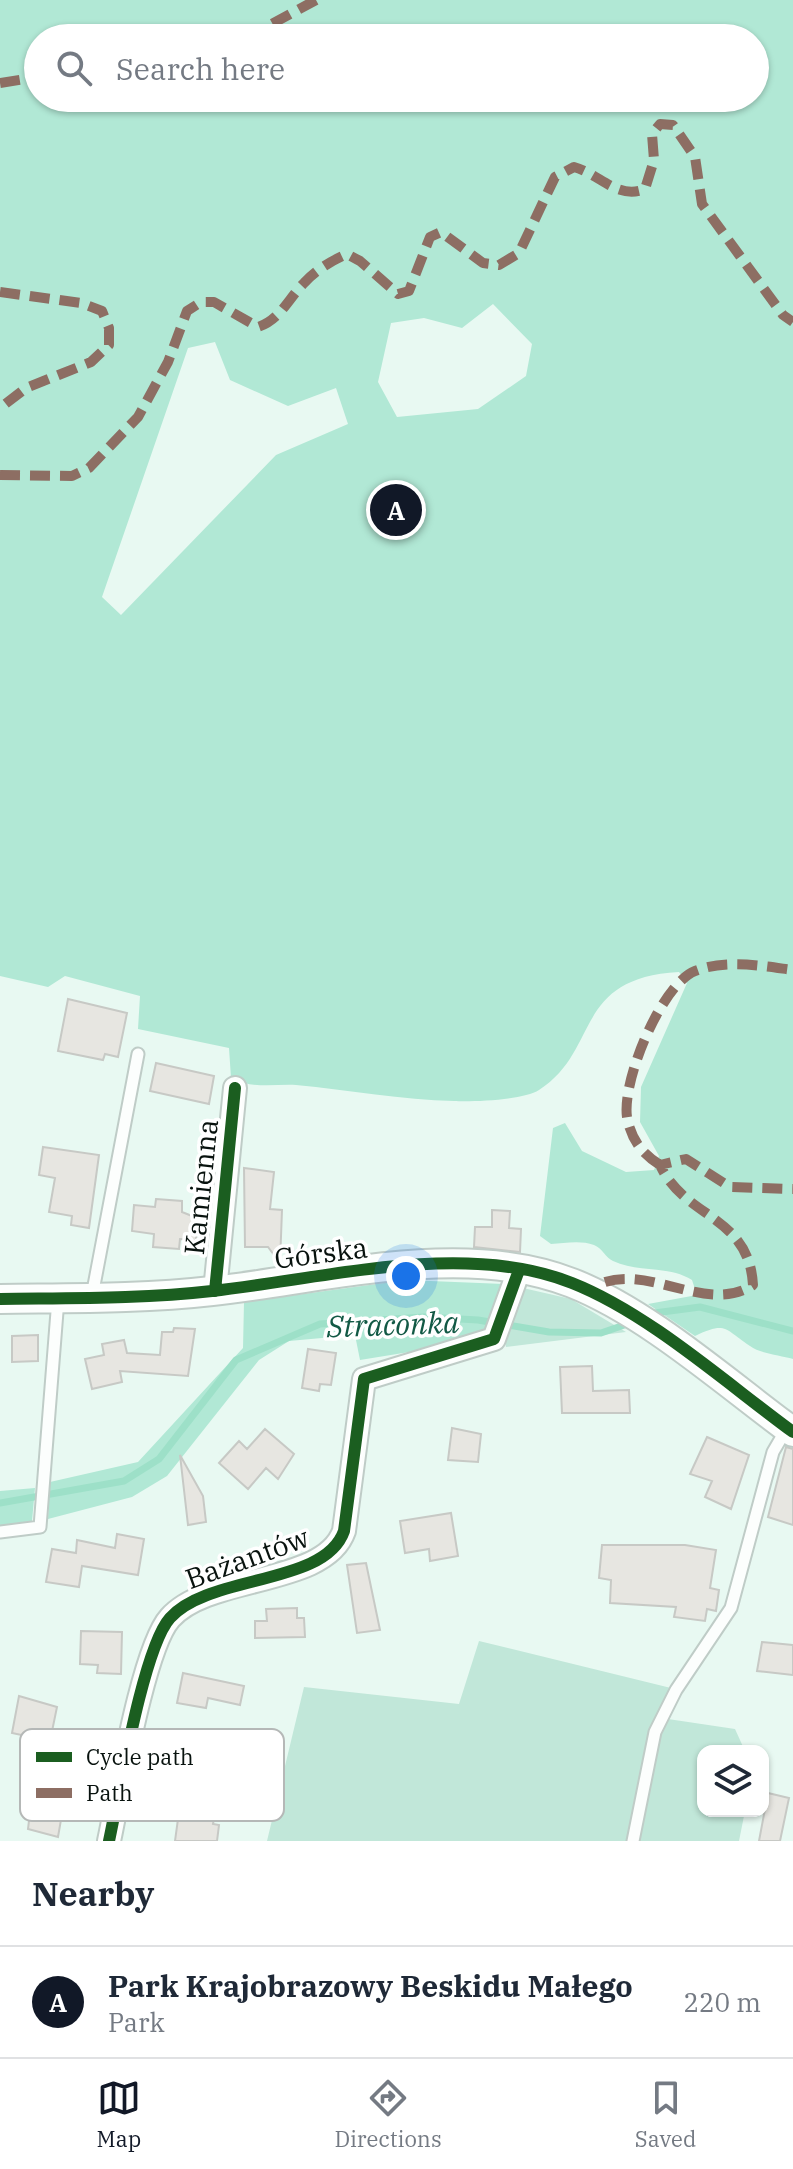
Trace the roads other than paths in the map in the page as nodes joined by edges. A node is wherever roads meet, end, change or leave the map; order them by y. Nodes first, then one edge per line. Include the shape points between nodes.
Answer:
1 (138, 1054) dead end
2 (235, 1088) dead end
3 (519, 1270) junction
4 (215, 1291) junction
5 (92, 1297) junction
6 (58, 1298) junction
7 (0, 1299) edge
8 (790, 1430) edge
9 (0, 1532) edge
10 (134, 1729) edge
11 (114, 1821) edge
12 (109, 1841) edge
13 (633, 1841) edge

1 - 5 lane
2 - 4 street, Kamienna
3 - 4 street, Górska via 403,1267
3 - 8 street, Górska via 569,1281 619,1305
3 - 10 street, Bażantów via 498,1334 489,1342 364,1379 344,1531 331,1552 190,1603 165,1624 150,1660
4 - 5 street, Górska
5 - 6 street, Górska
6 - 7 street, Górska
6 - 9 lane via 40,1527
8 - 13 lane via 773,1452 731,1608 676,1690 655,1732
11 - 12 street, Bażantów

